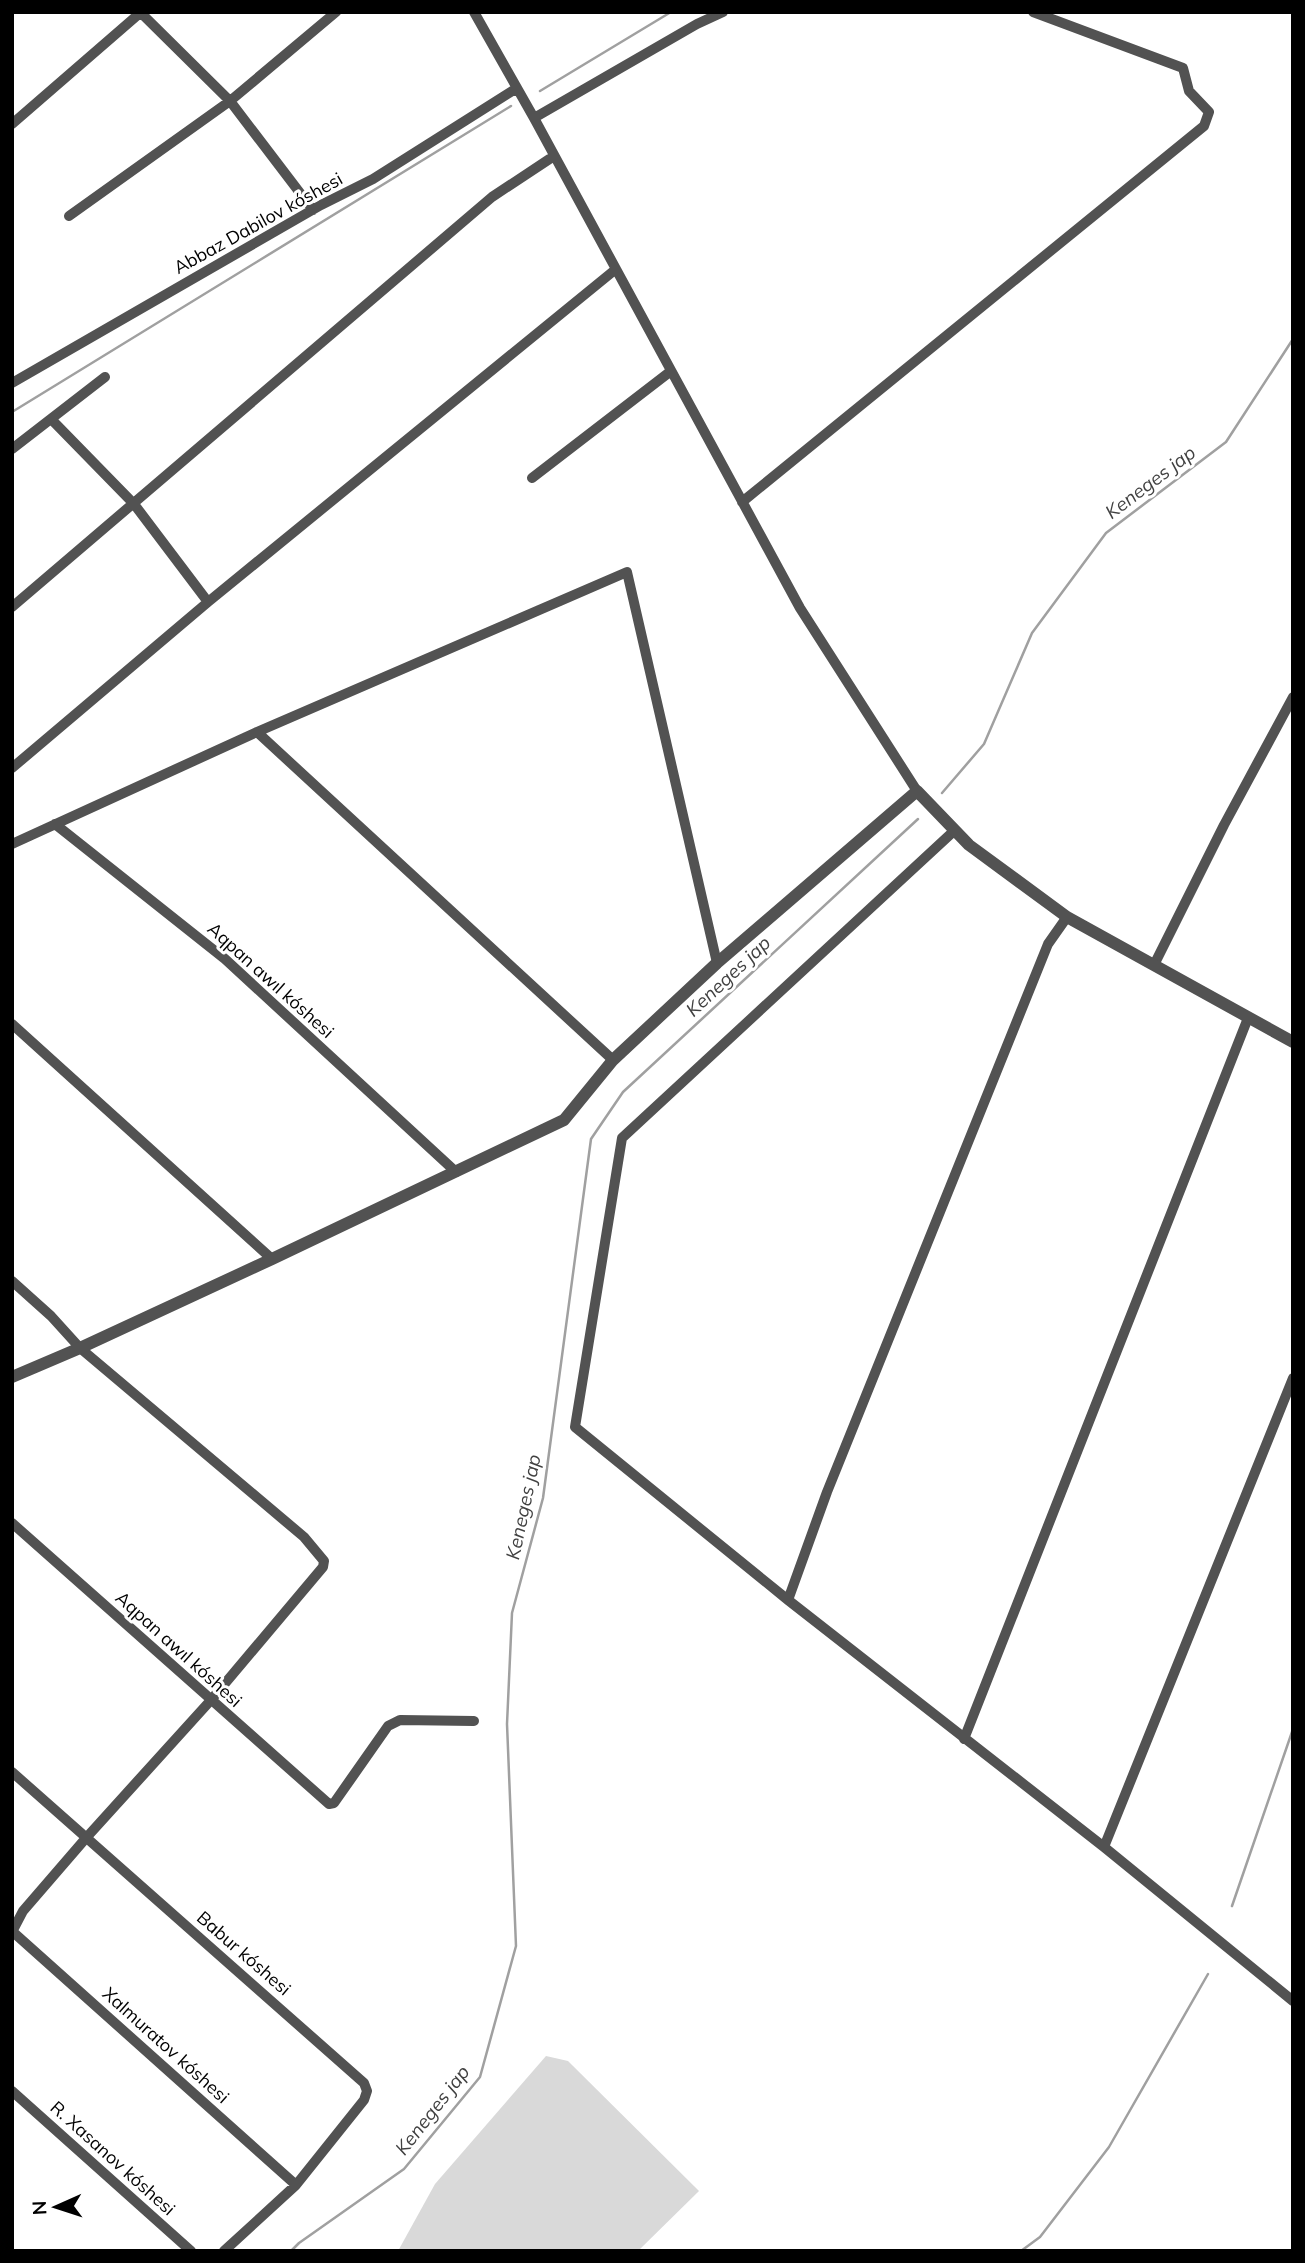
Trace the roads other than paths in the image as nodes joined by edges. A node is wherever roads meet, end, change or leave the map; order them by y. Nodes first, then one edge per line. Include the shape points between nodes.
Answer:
1 (336, 12) edge
2 (474, 12) edge
3 (723, 12) edge
4 (1033, 12) edge
5 (140, 13) edge
6 (517, 88) junction
7 (230, 101) junction
8 (534, 117) junction
9 (12, 124) edge
10 (554, 156) junction
11 (313, 210) junction
12 (69, 216) dead end
13 (615, 269) junction
14 (671, 371) junction
15 (105, 377) dead end
16 (12, 383) edge
17 (52, 420) junction
18 (12, 449) edge
19 (532, 478) dead end
20 (742, 502) junction
21 (134, 504) junction
22 (208, 602) junction
23 (12, 607) edge
24 (1293, 697) edge
25 (257, 732) junction
26 (12, 768) edge
27 (917, 791) junction
28 (55, 824) junction
29 (955, 830) junction
30 (12, 844) edge
31 (1067, 917) junction
32 (717, 963) junction
33 (1154, 965) junction
34 (1248, 1018) junction
35 (12, 1024) edge
36 (1293, 1042) edge
37 (613, 1060) junction
38 (456, 1172) junction
39 (272, 1259) junction
40 (12, 1281) edge
41 (80, 1348) junction
42 (12, 1377) edge
43 (1293, 1378) edge
44 (12, 1523) edge
45 (788, 1600) junction
46 (211, 1700) junction
47 (474, 1721) dead end
48 (964, 1739) junction
49 (12, 1772) edge
50 (86, 1838) junction
51 (1104, 1847) junction
52 (13, 1932) edge
53 (1293, 2001) edge
54 (12, 2091) edge
55 (296, 2185) junction
56 (191, 2251) edge
57 (224, 2251) edge

1 - 7 street
2 - 6 street
3 - 8 street
4 - 20 street via 1183,68 1189,91 1209,112 1204,126
5 - 7 street
5 - 9 street
6 - 8 street
6 - 11 street, Abbaz Dabilov kóshesi via 373,179
7 - 11 street
7 - 12 street
8 - 10 street
10 - 13 street
10 - 21 street via 492,197
11 - 16 street, Abbaz Dabilov kóshesi
13 - 14 street
13 - 22 street
14 - 19 street
14 - 20 street
15 - 17 street
17 - 18 street
17 - 21 street
20 - 27 street via 800,608
21 - 22 street
21 - 23 street
22 - 26 street
24 - 33 street
25 - 28 street
25 - 32 street via 627,572
25 - 37 street
27 - 29 street
27 - 32 street
28 - 30 street
28 - 38 street, Aqpan awıl kóshesi via 225,960
29 - 31 street
29 - 45 street via 622,1138 575,1427
31 - 33 street
31 - 45 street via 1048,944 827,1492
32 - 37 street
33 - 34 street
34 - 36 street
34 - 48 street
35 - 39 street
37 - 38 street via 564,1120
38 - 39 street
39 - 41 street
40 - 41 street
41 - 42 street
41 - 46 street via 321,1556 323,1567
43 - 51 street
44 - 46 street, Aqpan awıl kóshesi
45 - 48 street
46 - 47 street, Aqpan awıl kóshesi via 329,1804 334,1804 388,1726 400,1720
46 - 50 street
48 - 51 street
49 - 50 street
50 - 52 street via 23,1911
50 - 55 street, Babur kóshesi via 364,2083 368,2091 364,2100
51 - 53 street
52 - 55 street, Xalmuratov kóshesi
54 - 56 street, R. Xasanov kóshesi
55 - 57 street

